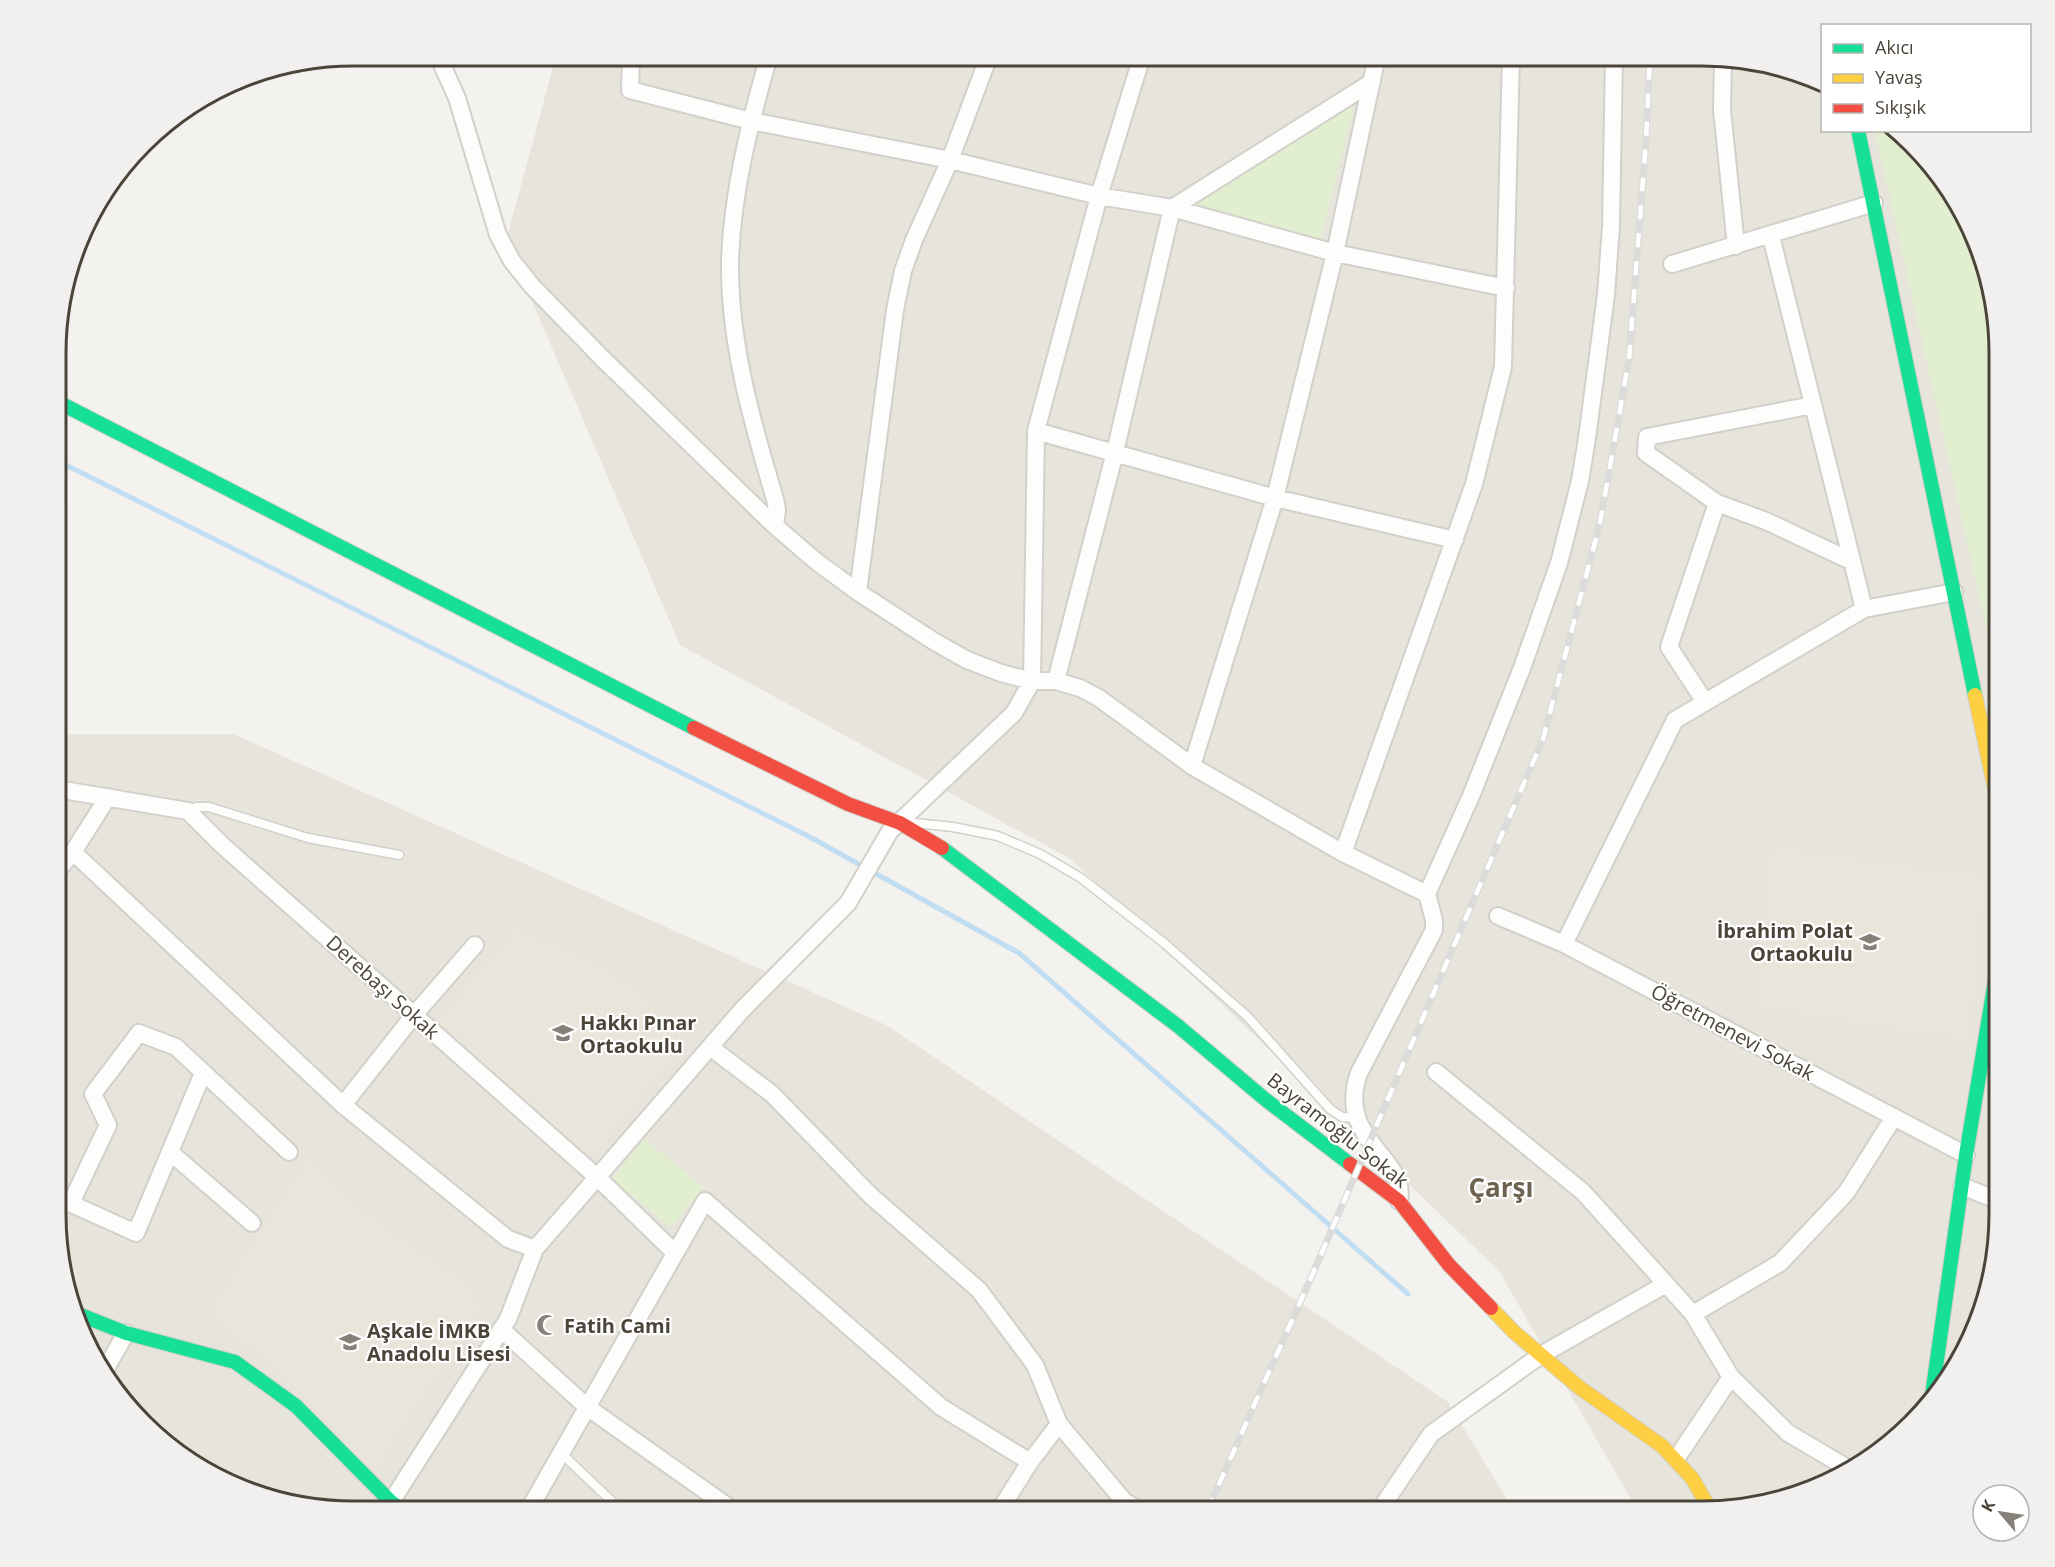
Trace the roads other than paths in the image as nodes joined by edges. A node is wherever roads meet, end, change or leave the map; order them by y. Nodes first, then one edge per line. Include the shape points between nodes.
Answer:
1 (443, 66) edge
2 (631, 66) edge
3 (766, 66) edge
4 (985, 66) edge
5 (1139, 66) edge
6 (1375, 66) edge
7 (1511, 66) edge
8 (1614, 66) edge
9 (1723, 67) edge
10 (1372, 82) junction
11 (751, 121) junction
12 (1858, 132) edge
13 (950, 160) junction
14 (1099, 196) junction
15 (1874, 203) junction
16 (1172, 208) junction
17 (1771, 236) junction
18 (1736, 246) junction
19 (1335, 252) junction
20 (1672, 264) dead end
21 (1506, 288) junction
22 (1813, 405) junction
23 (66, 406) edge
24 (1036, 431) junction
25 (1114, 452) junction
26 (1275, 498) junction
27 (1717, 503) junction
28 (775, 526) junction
29 (1455, 540) junction
30 (1851, 561) junction
31 (858, 592) junction
32 (1954, 592) junction
33 (1863, 609) junction
34 (1032, 681) junction
35 (1056, 681) junction
36 (1705, 702) junction
37 (1989, 761) edge
38 (1192, 766) junction
39 (66, 790) edge
40 (108, 797) junction
41 (188, 811) junction
42 (895, 827) junction
43 (73, 852) junction
44 (1343, 853) junction
45 (399, 855) dead end
46 (66, 860) edge
47 (1427, 894) junction
48 (1498, 916) dead end
49 (1564, 944) junction
50 (475, 945) dead end
51 (414, 1015) junction
52 (1989, 1017) edge
53 (710, 1047) junction
54 (1436, 1072) dead end
55 (203, 1073) junction
56 (1989, 1076) edge
57 (343, 1105) junction
58 (1894, 1117) junction
59 (1356, 1118) junction
60 (170, 1152) junction
61 (289, 1152) dead end
62 (1966, 1155) junction
63 (597, 1177) junction
64 (1962, 1186) junction
65 (66, 1197) edge
66 (1989, 1197) edge
67 (66, 1201) edge
68 (1399, 1201) junction
69 (252, 1223) dead end
70 (535, 1249) junction
71 (675, 1253) junction
72 (1666, 1284) junction
73 (1693, 1314) junction
74 (85, 1317) edge
75 (501, 1329) junction
76 (126, 1333) junction
77 (1541, 1354) junction
78 (108, 1364) edge
79 (1731, 1377) junction
80 (1935, 1382) edge
81 (587, 1407) junction
82 (1059, 1424) junction
83 (561, 1453) junction
84 (1676, 1459) junction
85 (1030, 1462) junction
86 (1842, 1465) edge
87 (392, 1501) edge
88 (401, 1501) edge
89 (534, 1501) edge
90 (611, 1501) edge
91 (720, 1501) edge
92 (1005, 1501) edge
93 (1118, 1501) edge
94 (1386, 1501) edge
95 (1705, 1501) edge

1 - 28 street via 457,98 498,235 512,261 602,358
2 - 11 street via 630,90
3 - 11 street
4 - 13 street
5 - 14 street
6 - 10 street
7 - 21 street
8 - 47 street via 1606,295 1580,481 1559,563 1522,668
9 - 18 street via 1722,110
10 - 16 street
10 - 19 street
11 - 13 street
11 - 28 street via 732,223 732,309 739,360 775,499
12 - 15 street
13 - 14 street
13 - 31 street via 914,240 901,281
14 - 16 street
14 - 24 street
15 - 17 street
15 - 32 street
16 - 19 street
16 - 25 street
17 - 18 street
17 - 22 street
18 - 20 street
19 - 21 street
19 - 26 street
21 - 29 street via 1503,367 1474,484
22 - 27 street via 1647,437 1646,453
22 - 30 street
23 - 42 street, Bayramoğlu Sokak
24 - 25 street
24 - 34 street
25 - 26 street
25 - 35 street
26 - 29 street
26 - 38 street
27 - 30 street via 1766,520
27 - 36 street via 1670,647
28 - 31 street
29 - 44 street
30 - 33 street
31 - 34 street via 967,660
32 - 33 street
32 - 37 street
33 - 36 street
34 - 35 street
34 - 42 street via 1014,713
35 - 38 street via 1099,699
36 - 49 street via 1675,720
38 - 44 street
39 - 40 street
40 - 41 street
40 - 43 street
41 - 45 lane via 208,807 308,838
41 - 51 street, Derebaşı Sokak
42 - 53 street via 849,903
42 - 59 lane via 953,826 998,837 1040,854 1081,878 1164,943 1248,1017 1330,1109 1342,1117
42 - 68 street, Bayramoğlu Sokak via 948,852 1056,932
43 - 46 street
43 - 57 street
44 - 47 street
47 - 59 street via 1434,930 1359,1073 1353,1098
48 - 49 street, Öğretmenevi Sokak
49 - 58 street, Öğretmenevi Sokak
50 - 51 street
51 - 57 street
51 - 63 street, Derebaşı Sokak
52 - 62 street
53 - 63 street
53 - 82 street via 772,1094 871,1196 979,1290 1035,1365
54 - 72 street via 1583,1192
55 - 60 street
55 - 61 street
55 - 65 street via 176,1047 139,1033 93,1094 108,1125
56 - 62 street
57 - 70 street via 508,1239
58 - 62 street, Öğretmenevi Sokak
58 - 73 street via 1846,1193 1780,1263
59 - 68 street via 1396,1176
60 - 67 street via 136,1233
60 - 69 street
62 - 64 street
63 - 70 street
63 - 71 street, Derebaşı Sokak
64 - 66 street
64 - 80 street
68 - 77 street, Bayramoğlu Sokak via 1449,1265
70 - 75 street
71 - 81 street
71 - 85 street via 705,1201 941,1407
72 - 73 street
72 - 77 street
73 - 79 street
74 - 76 street
75 - 81 street
75 - 88 street
76 - 78 street
76 - 87 street via 236,1362 296,1406
77 - 84 street, Bayramoğlu Sokak
77 - 94 street via 1431,1434
79 - 84 street
79 - 86 street via 1788,1433
81 - 83 street
81 - 91 street
82 - 85 street
82 - 93 street
83 - 89 street
83 - 90 lane
84 - 95 street, Bayramoğlu Sokak
85 - 92 street

